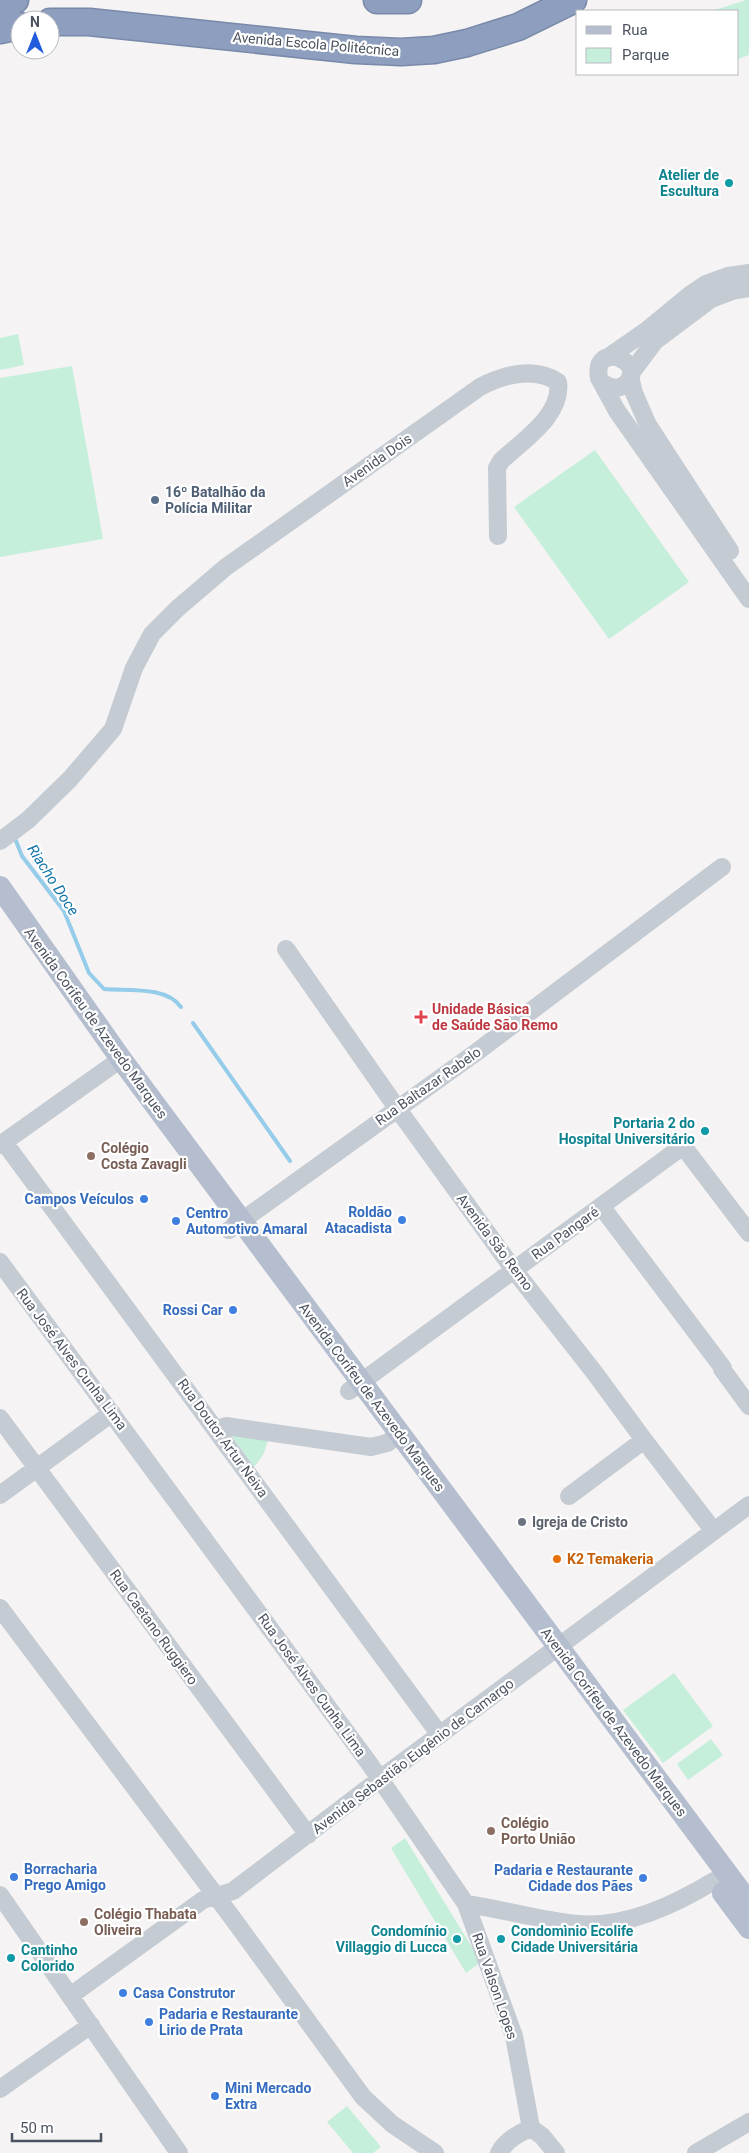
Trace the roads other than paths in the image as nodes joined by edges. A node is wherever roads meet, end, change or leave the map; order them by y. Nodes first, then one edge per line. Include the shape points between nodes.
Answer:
1 (15, 0) edge
2 (377, 0) edge
3 (408, 0) edge
4 (573, 0) edge
5 (0, 10) edge
6 (60, 22) edge
7 (749, 273) edge
8 (749, 288) edge
9 (607, 358) junction
10 (631, 375) junction
11 (603, 384) junction
12 (498, 536) dead end
13 (749, 581) edge
14 (749, 599) edge
15 (0, 841) edge
16 (722, 867) dead end
17 (0, 887) edge
18 (0, 915) edge
19 (286, 949) dead end
20 (115, 1063) junction
21 (397, 1108) junction
22 (2, 1144) edge
23 (601, 1206) junction
24 (235, 1225) junction
25 (749, 1233) edge
26 (0, 1262) edge
27 (514, 1270) junction
28 (355, 1387) junction
29 (749, 1406) edge
30 (112, 1413) junction
31 (0, 1418) edge
32 (216, 1429) junction
33 (394, 1438) junction
34 (644, 1440) junction
35 (37, 1468) junction
36 (0, 1495) edge
37 (570, 1496) dead end
38 (749, 1505) edge
39 (713, 1530) junction
40 (1, 1613) edge
41 (552, 1652) junction
42 (440, 1735) junction
43 (380, 1779) junction
44 (308, 1835) junction
45 (714, 1882) junction
46 (0, 1895) edge
47 (216, 1896) junction
48 (749, 1903) edge
49 (466, 1904) junction
50 (749, 1916) edge
51 (749, 1928) edge
52 (70, 1996) junction
53 (91, 2025) junction
54 (0, 2089) edge
55 (749, 2122) edge
56 (531, 2128) junction
57 (496, 2151) edge
58 (180, 2153) edge
59 (435, 2153) edge
60 (556, 2153) edge
61 (696, 2153) edge

1 - 5 highway
2 - 3 highway
4 - 6 highway, Avenida Escola Politécnica via 518,27 484,38 434,50 401,52 89,22
7 - 9 street via 706,284
8 - 10 street via 712,299 655,341
9 - 10 street via 616,356 624,359
9 - 11 street via 600,364 598,372
10 - 11 street via 619,388
10 - 13 street via 634,393 648,425
11 - 14 street via 617,411
12 - 15 street, Avenida Dois via 497,468 554,408 559,391 558,382 551,377 527,373 493,380 480,387 226,567 152,634 134,668 113,728 70,779 28,820
16 - 21 street, Rua Baltazar Rabelo
17 - 20 main road, Avenida Corifeu de Azevedo Marques
18 - 20 main road, Avenida Corifeu de Azevedo Marques
19 - 21 street, Avenida São Remo
20 - 22 street
20 - 24 main road, Avenida Corifeu de Azevedo Marques
21 - 24 street, Rua Baltazar Rabelo
21 - 27 street, Avenida São Remo
22 - 32 street, Rua Doutor Artur Neiva
23 - 25 street, Rua Pangaré via 683,1146
23 - 27 street, Rua Pangaré
23 - 29 street
24 - 28 main road, Avenida Corifeu de Azevedo Marques
26 - 30 street, Rua José Alves Cunha Lima
27 - 28 street, Rua Pangaré
27 - 34 street, Avenida São Remo
28 - 33 main road, Avenida Corifeu de Azevedo Marques
30 - 35 street
30 - 43 street, Rua José Alves Cunha Lima
31 - 35 street, Rua Caetano Ruggiero
32 - 33 street via 226,1426 371,1447
32 - 42 street, Rua Doutor Artur Neiva
33 - 41 main road, Avenida Corifeu de Azevedo Marques
34 - 37 street
34 - 39 street, Avenida São Remo
35 - 36 street
35 - 44 street, Rua Caetano Ruggiero
38 - 39 street, Avenida Sebastião Eugênio de Camargo
39 - 41 street, Avenida Sebastião Eugênio de Camargo
40 - 47 street
41 - 42 street, Avenida Sebastião Eugênio de Camargo
41 - 45 main road, Avenida Corifeu de Azevedo Marques
41 - 48 main road, Avenida Corifeu de Azevedo Marques
42 - 43 street, Avenida Sebastião Eugênio de Camargo
43 - 44 street, Avenida Sebastião Eugênio de Camargo
43 - 49 street, Rua José Alves Cunha Lima
44 - 47 street, Avenida Sebastião Eugênio de Camargo via 233,1891
45 - 49 street via 663,1907 607,1924 579,1924
45 - 50 main road via 722,1881
45 - 51 main road, Avenida Corifeu de Azevedo Marques
46 - 52 street
47 - 52 street, Avenida Sebastião Eugênio de Camargo via 203,1900
47 - 59 street via 363,2097 392,2124
49 - 56 street, Rua Valson Lopes via 514,2036
52 - 53 street
53 - 54 street
53 - 58 street
55 - 61 street
56 - 57 street
56 - 60 street

